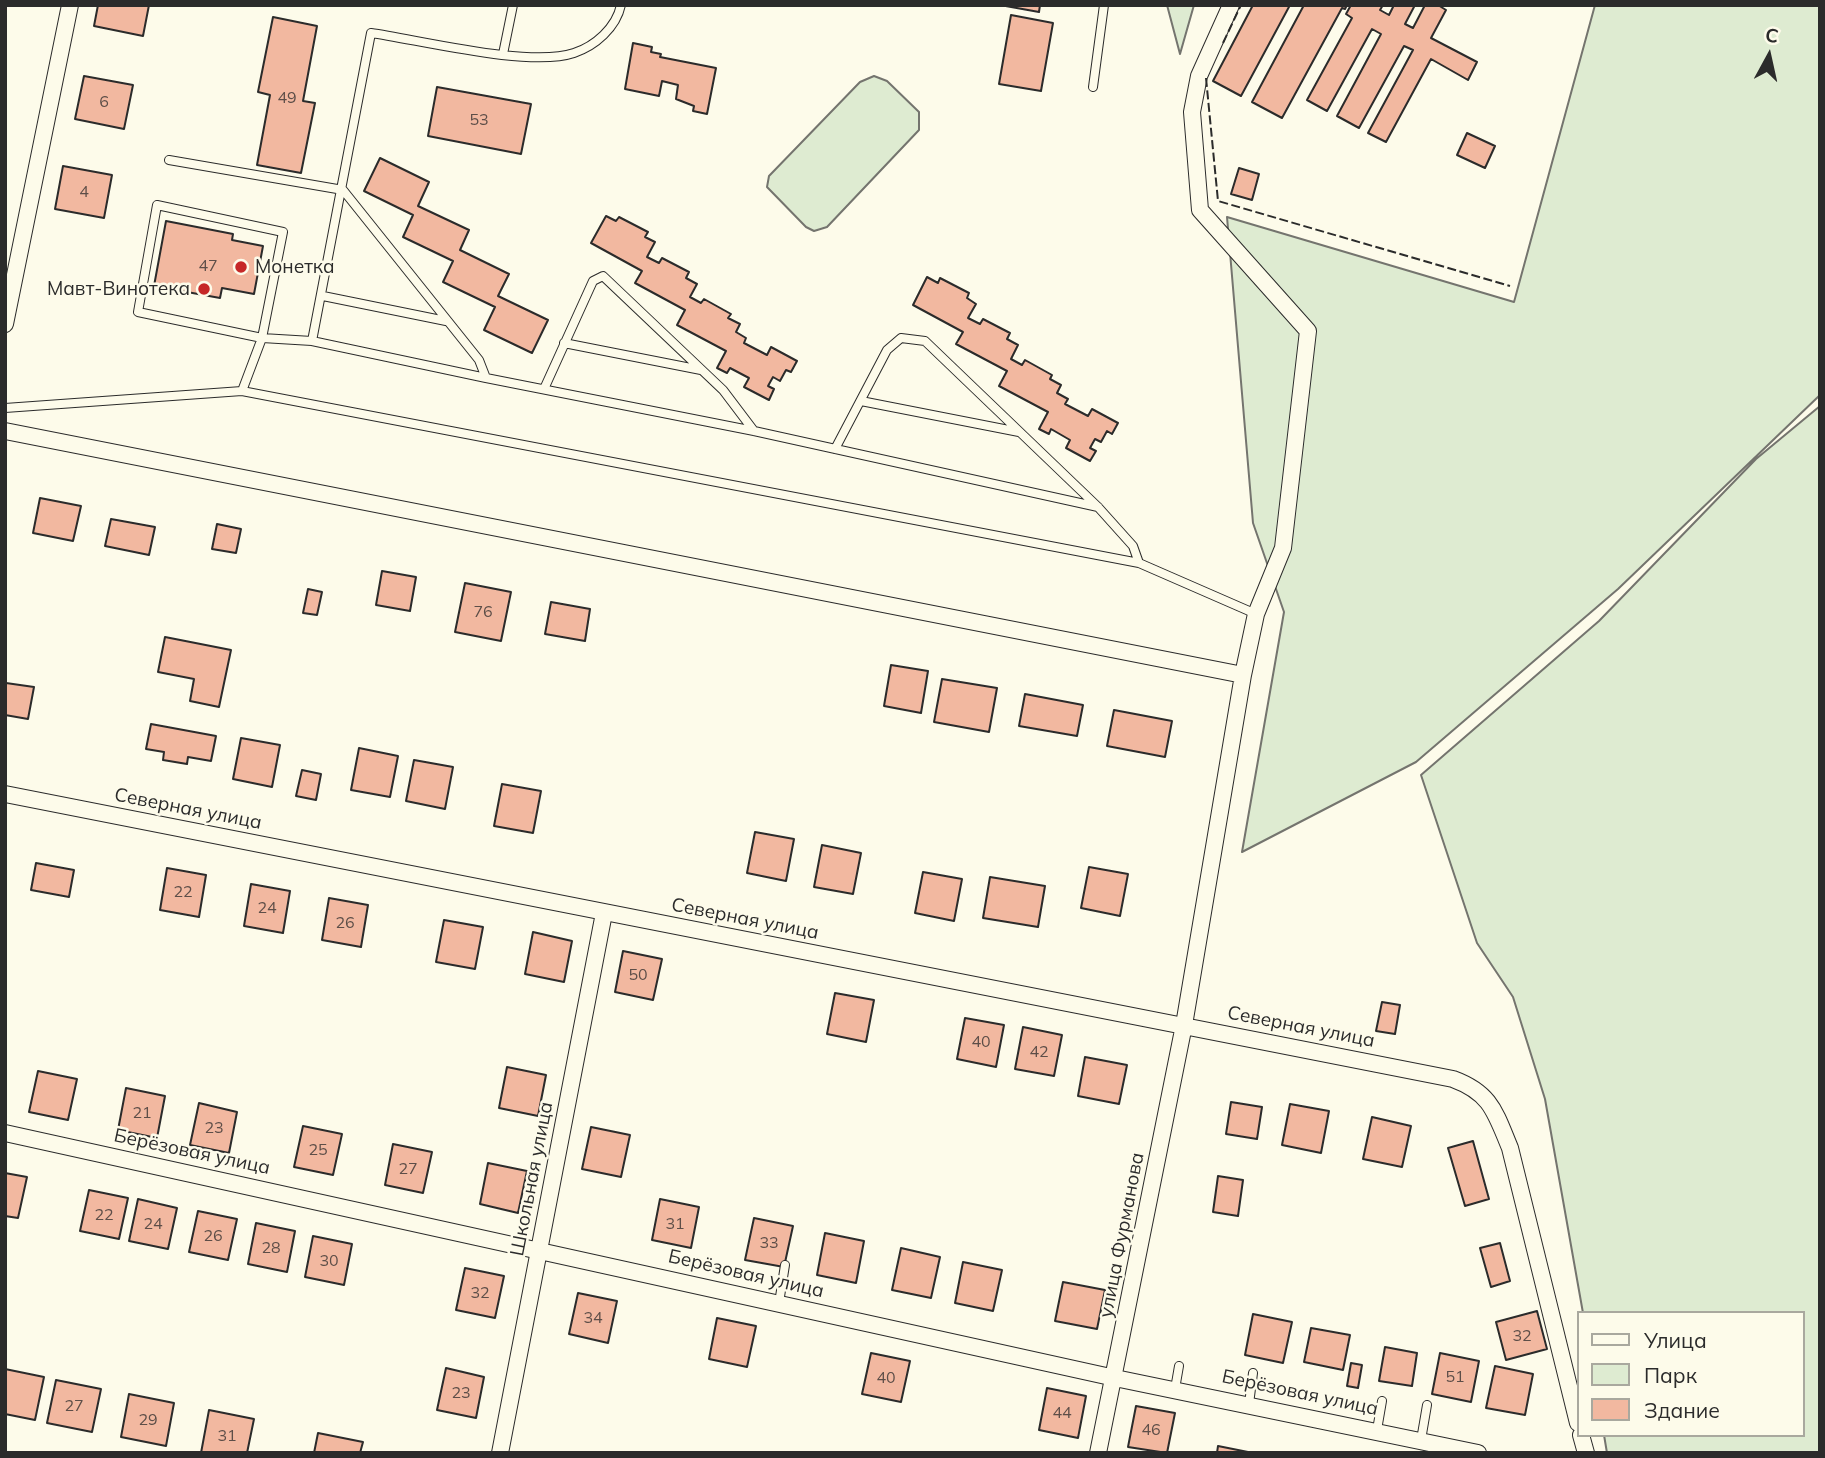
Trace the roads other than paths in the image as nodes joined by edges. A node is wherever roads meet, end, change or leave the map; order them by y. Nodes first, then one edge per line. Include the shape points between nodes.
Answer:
1 (71, 5) edge
2 (513, 5) edge
3 (621, 5) edge
4 (1104, 5) edge
5 (1231, 5) edge
6 (503, 54) junction
7 (1093, 87) dead end
8 (169, 160) dead end
9 (343, 190) junction
10 (323, 296) junction
11 (446, 321) junction
12 (5, 324) edge
13 (262, 338) junction
14 (312, 341) junction
15 (564, 343) junction
16 (702, 370) junction
17 (486, 378) junction
18 (544, 389) junction
19 (242, 391) junction
20 (861, 401) junction
21 (5, 408) edge
22 (5, 431) edge
23 (754, 431) junction
24 (1019, 432) junction
25 (835, 449) junction
26 (1098, 507) junction
27 (1139, 564) junction
28 (1256, 614) junction
29 (1243, 674) junction
30 (5, 794) edge
31 (604, 913) junction
32 (1184, 1025) junction
33 (5, 1133) edge
34 (540, 1250) junction
35 (785, 1265) dead end
36 (779, 1304) junction
37 (1179, 1366) dead end
38 (1253, 1373) dead end
39 (1115, 1378) junction
40 (1175, 1389) junction
41 (1382, 1401) dead end
42 (1249, 1404) junction
43 (1427, 1405) dead end
44 (1576, 1415) edge
45 (1377, 1430) junction
46 (1421, 1440) junction
47 (500, 1453) edge
48 (1098, 1453) edge
49 (1478, 1453) edge

1 - 12 street
2 - 6 lane
3 - 6 lane via 603,37 573,53 540,57
4 - 7 lane
5 - 28 street, улица Фурманова via 1199,76 1192,112 1200,210 1308,331 1283,548
6 - 9 lane via 371,33
8 - 9 lane
9 - 10 lane
9 - 11 lane
10 - 11 lane
10 - 14 lane
11 - 17 lane via 479,360
13 - 13 lane via 138,312 157,205 283,232
13 - 14 lane
13 - 19 lane
14 - 17 lane
15 - 16 lane
15 - 16 lane via 593,281 603,276
15 - 18 lane
16 - 23 lane
17 - 18 lane
18 - 23 lane
19 - 21 lane
19 - 27 lane
20 - 24 lane
20 - 24 lane via 887,350 901,338 925,341
20 - 25 lane
22 - 29 street
23 - 25 lane
24 - 26 lane
25 - 26 lane
26 - 27 lane via 1133,546
27 - 28 lane
28 - 29 street, улица Фурманова
29 - 32 street, улица Фурманова
30 - 31 street, Северная улица
31 - 32 street, Северная улица
31 - 34 street, Школьная улица
32 - 39 street, улица Фурманова
32 - 44 street, Северная улица via 1475,1087 1493,1109 1510,1148
33 - 34 street, Берёзовая улица
34 - 36 street, Берёзовая улица
34 - 47 street, Школьная улица
35 - 36 lane
36 - 39 street, Берёзовая улица
37 - 40 lane
38 - 42 lane
39 - 40 street, Берёзовая улица
39 - 48 street, улица Фурманова
40 - 42 street, Берёзовая улица
41 - 45 lane
42 - 45 street, Берёзовая улица
43 - 46 lane
45 - 46 street, Берёзовая улица
46 - 49 street, Берёзовая улица

